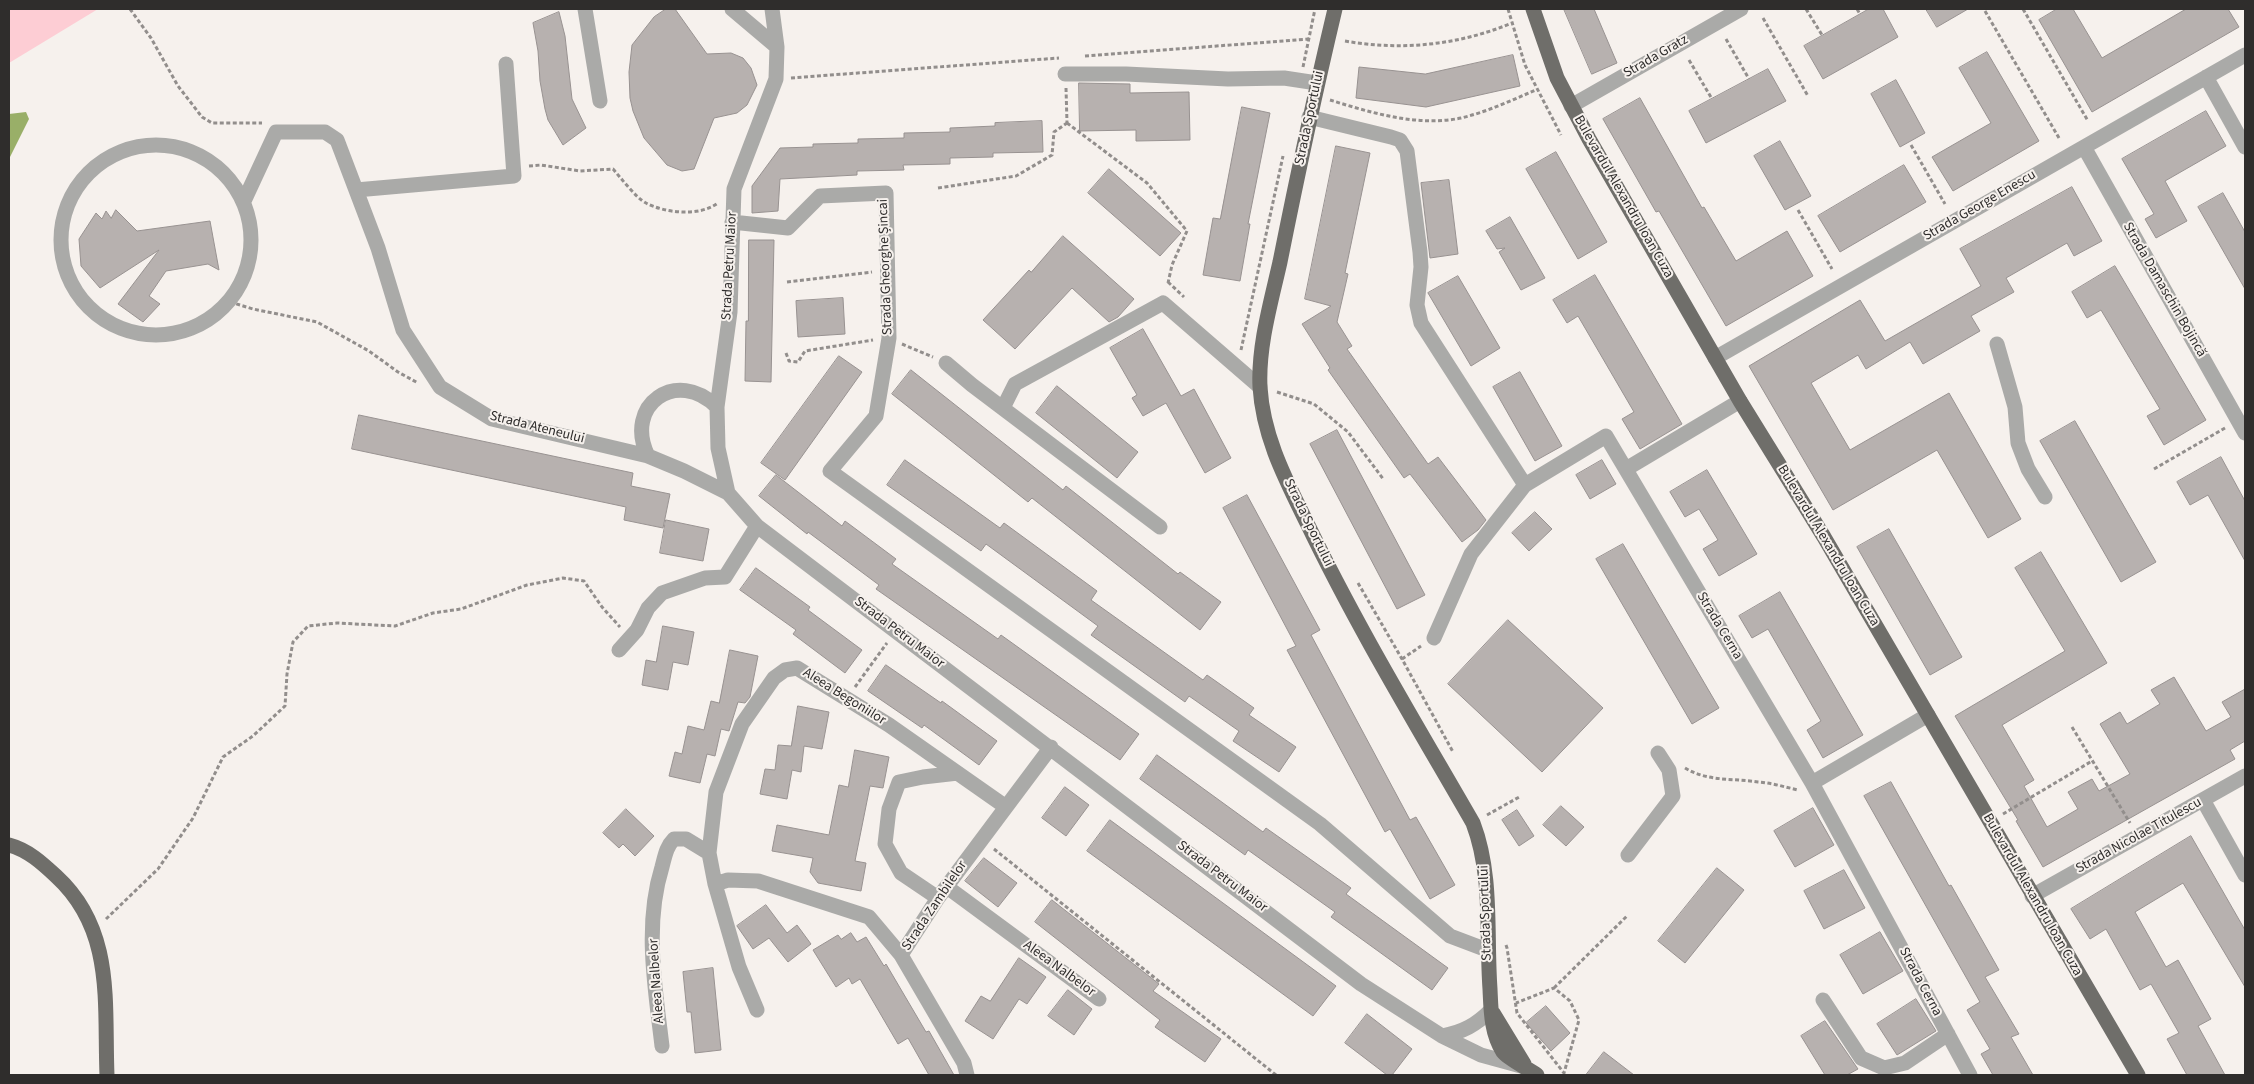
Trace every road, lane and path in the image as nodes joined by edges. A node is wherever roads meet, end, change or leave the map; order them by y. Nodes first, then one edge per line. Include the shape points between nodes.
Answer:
1 (130, 9) edge
2 (585, 9) edge
3 (732, 9) edge
4 (772, 9) edge
5 (1315, 9) edge
6 (1335, 9) edge
7 (1508, 9) edge
8 (1533, 9) edge
9 (1741, 9) edge
10 (1806, 9) edge
11 (1857, 9) edge
12 (2024, 9) edge
13 (1985, 11) dead end
14 (1860, 14) dead end
15 (1763, 18) dead end
16 (1512, 23) junction
17 (1347, 33) dead end
18 (1822, 36) dead end
19 (1309, 39) junction
20 (1726, 39) dead end
21 (1345, 41) junction
22 (777, 48) junction
23 (1343, 49) dead end
24 (2245, 54) edge
25 (1084, 56) dead end
26 (1064, 58) dead end
27 (1689, 60) dead end
28 (506, 64) dead end
29 (1065, 74) dead end
30 (2206, 77) junction
31 (776, 79) junction
32 (1749, 79) dead end
33 (1300, 80) junction
34 (1317, 83) junction
35 (1536, 90) junction
36 (1332, 92) dead end
37 (1808, 96) dead end
38 (1712, 99) dead end
39 (1330, 100) junction
40 (600, 102) dead end
41 (1571, 106) junction
42 (1309, 117) junction
43 (1325, 121) junction
44 (2088, 121) dead end
45 (265, 123) dead end
46 (1561, 135) dead end
47 (2058, 138) dead end
48 (1911, 145) dead end
49 (2084, 147) junction
50 (1285, 148) dead end
51 (2245, 148) edge
52 (514, 167) junction
53 (938, 188) dead end
54 (356, 190) junction
55 (244, 201) junction
56 (1945, 204) dead end
57 (715, 205) dead end
58 (1798, 210) dead end
59 (732, 222) junction
60 (1832, 269) dead end
61 (887, 270) junction
62 (787, 282) dead end
63 (1168, 282) junction
64 (1188, 301) dead end
65 (230, 302) junction
66 (1163, 303) junction
67 (889, 338) junction
68 (1997, 344) dead end
69 (1234, 346) dead end
70 (786, 353) dead end
71 (1716, 358) junction
72 (946, 363) joint
73 (1277, 382) dead end
74 (440, 388) junction
75 (1260, 388) junction
76 (1277, 392) junction
77 (1279, 401) dead end
78 (1740, 401) junction
79 (717, 407) junction
80 (1003, 408) junction
81 (2242, 426) edge
82 (648, 456) junction
83 (1626, 469) junction
84 (2154, 469) dead end
85 (1384, 480) dead end
86 (1525, 485) junction
87 (728, 493) junction
88 (2045, 497) dead end
89 (757, 526) junction
90 (1160, 527) dead end
91 (1353, 576) dead end
92 (637, 630) junction
93 (896, 630) junction
94 (1434, 638) joint
95 (618, 650) dead end
96 (1402, 659) junction
97 (846, 698) junction
98 (1928, 715) junction
99 (2072, 727) dead end
100 (1051, 748) junction
101 (1658, 753) dead end
102 (1454, 754) dead end
103 (2092, 761) junction
104 (1682, 766) dead end
105 (958, 773) junction
106 (2245, 776) edge
107 (1812, 783) junction
108 (1798, 790) dead end
109 (1521, 796) dead end
110 (2203, 800) junction
111 (1482, 806) dead end
112 (1006, 807) junction
113 (1487, 815) junction
114 (1990, 822) junction
115 (1490, 823) dead end
116 (2130, 823) dead end
117 (982, 839) junction
118 (9, 845) edge
119 (709, 853) junction
120 (1628, 855) dead end
121 (2245, 875) edge
122 (715, 884) junction
123 (942, 892) junction
124 (2032, 896) junction
125 (1628, 915) dead end
126 (94, 930) junction
127 (1506, 938) dead end
128 (1487, 950) junction
129 (901, 955) junction
130 (1554, 988) junction
131 (1100, 998) dead end
132 (1823, 1000) dead end
133 (1516, 1003) junction
134 (757, 1010) dead end
135 (1491, 1010) junction
136 (1948, 1034) junction
137 (1442, 1036) junction
138 (662, 1046) dead end
139 (1531, 1071) edge
140 (107, 1075) edge
141 (967, 1075) edge
142 (1276, 1075) edge
143 (1970, 1075) edge
144 (2138, 1075) edge

1 - 45 path via 178,86 202,117 212,123
2 - 40 street
3 - 22 street
4 - 22 street, Strada Petru Maior
5 - 19 path
6 - 34 main road, Strada Sportului
7 - 16 path
8 - 41 main road, Bulevardul Alexandru Ioan Cuza via 1557,78
9 - 41 street, Strada Gratz
10 - 18 path
11 - 14 path
12 - 44 path
13 - 47 path
15 - 37 path
16 - 21 path via 1453,42 1384,46
16 - 35 path
17 - 21 path
19 - 25 path
19 - 33 path
20 - 32 path
21 - 23 path
22 - 31 street, Strada Petru Maior
24 - 30 street, Strada George Enescu
26 - 31 path
27 - 38 path
28 - 52 street
29 - 33 street
30 - 49 street, Strada George Enescu
30 - 51 street
31 - 59 street, Strada Petru Maior via 734,188
33 - 34 street
34 - 42 main road, Strada Sportului
35 - 39 path via 1460,118 1420,120 1378,115
35 - 46 path
36 - 39 path
39 - 43 path
41 - 71 main road, Bulevardul Alexandru Ioan Cuza
42 - 43 street
42 - 75 main road, Strada Sportului via 1264,339
43 - 86 street via 1400,140 1407,150 1420,252 1417,305 1421,324
48 - 56 path
49 - 71 street, Strada George Enescu
49 - 81 street, Strada Damaschin Bojincă
50 - 69 path via 1240,352
52 - 54 street via 514,176
52 - 57 path via 541,165 580,171 613,169 644,203 670,211 696,211
53 - 63 path via 1016,176 1052,155 1054,132 1067,123 1146,183 1187,231
54 - 55 street, Strada Ateneului via 337,140 325,132 276,132
54 - 74 street, Strada Ateneului via 378,248 402,330
55 - 65 street via 251,227 252,253 244,279
55 - 65 street via 226,174 199,154 168,145 135,146 104,159 80,181 65,210 60,243 67,275 84,303 110,324 141,334 174,334 205,323
58 - 60 path
59 - 61 street, Strada Gheorghe Șincai via 788,228 820,196 886,193
59 - 79 street, Strada Petru Maior via 730,312
61 - 62 path
61 - 67 street, Strada Gheorghe Șincai
63 - 64 path
63 - 66 path
65 - 74 path via 317,322 419,384
66 - 75 street
66 - 80 street via 1015,384
67 - 70 path via 805,351 798,362 789,362
67 - 72 path
67 - 128 street, Strada Gheorghe Șincai via 876,416 830,471 1320,824 1450,936
68 - 88 street via 2015,406 2018,443 2028,470
71 - 78 main road, Bulevardul Alexandru Ioan Cuza
72 - 80 street
73 - 76 path
74 - 82 street, Strada Ateneului via 492,419
75 - 128 main road, Strada Sportului via 1265,426 1276,458 1320,550 1381,666 1473,823 1486,871
76 - 77 path
76 - 85 path via 1314,404 1348,432
78 - 83 street
78 - 98 main road, Bulevardul Alexandru Ioan Cuza
79 - 82 street via 708,398 683,389 658,397 642,418 642,444
79 - 87 street, Strada Petru Maior via 718,448
80 - 90 street
81 - 84 path
82 - 87 street, Strada Ateneului
83 - 86 street, Strada Cerna via 1606,436
83 - 107 street, Strada Cerna
86 - 94 street via 1472,554
87 - 89 street, Strada Petru Maior
89 - 92 street via 725,577 705,578 662,593 648,608
89 - 93 street, Strada Petru Maior
91 - 96 path
92 - 95 street
92 - 126 path via 619,627 584,581 563,578 527,585 395,626 337,623 308,626 293,642 285,706 223,757 193,818 158,869
93 - 97 path
93 - 100 street, Strada Petru Maior
94 - 96 path
96 - 102 path
97 - 105 street, Aleea Begoniilor
97 - 119 street, Aleea Begoniilor via 797,668 785,670 774,678 742,724 716,792
98 - 107 street
98 - 114 main road, Bulevardul Alexandru Ioan Cuza
99 - 103 path
100 - 112 street, Strada Zambilelor
100 - 137 street, Strada Petru Maior via 1361,984
101 - 120 street via 1669,770 1673,796
103 - 114 path
103 - 116 path
104 - 108 path via 1695,774 1714,779 1759,782
105 - 112 street, Aleea Begoniilor
105 - 123 street via 898,782 885,844 901,873
106 - 110 street, Strada Nicolae Titulescu
107 - 136 street, Strada Cerna
109 - 113 path
110 - 121 street
110 - 124 street, Strada Nicolae Titulescu
111 - 113 path
112 - 117 street, Strada Zambilelor
113 - 115 path
114 - 124 main road, Bulevardul Alexandru Ioan Cuza
117 - 123 street, Strada Zambilelor
117 - 142 path
118 - 126 main road via 38,859 62,881 81,903
119 - 122 street, Aleea Begoniilor
119 - 138 street, Aleea Nalbelor via 686,839 674,839 668,845 658,879 652,955
122 - 129 street via 728,880 758,881 869,917
122 - 134 street, Aleea Begoniilor via 739,967
123 - 129 street, Strada Zambilelor
123 - 131 street, Aleea Nalbelor
124 - 144 main road, Bulevardul Alexandru Ioan Cuza
125 - 130 path
126 - 140 main road via 104,974
127 - 133 path
128 - 135 main road, Strada Sportului
129 - 141 street, Strada Zambilelor via 964,1062
130 - 133 path
130 - 133 path via 1570,1001 1579,1020 1564,1073 1517,1013
132 - 136 street via 1861,1058 1884,1068 1905,1063
135 - 137 street via 1476,1024 1459,1033
135 - 139 main road, Strada Petru Maior
136 - 143 street, Strada Cerna
137 - 139 street, Strada Petru Maior via 1481,1055

